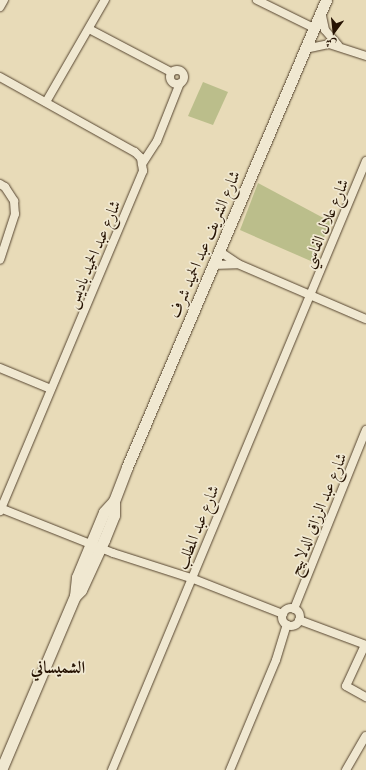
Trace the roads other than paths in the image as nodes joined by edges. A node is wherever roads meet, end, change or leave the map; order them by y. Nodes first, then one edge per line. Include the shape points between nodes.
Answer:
1 (4, 0) edge
2 (105, 0) edge
3 (257, 0) edge
4 (326, 0) edge
5 (0, 7) edge
6 (321, 11) junction
7 (314, 28) junction
8 (89, 29) junction
9 (338, 45) junction
10 (305, 49) junction
11 (366, 56) edge
12 (0, 77) edge
13 (46, 102) junction
14 (366, 161) edge
15 (142, 164) junction
16 (0, 184) edge
17 (219, 251) junction
18 (0, 260) edge
19 (213, 264) junction
20 (238, 264) junction
21 (309, 296) junction
22 (366, 319) edge
23 (0, 368) edge
24 (51, 389) junction
25 (366, 430) edge
26 (0, 509) edge
27 (96, 546) junction
28 (191, 578) junction
29 (294, 609) junction
30 (282, 614) junction
31 (299, 620) junction
32 (287, 625) junction
33 (366, 645) edge
34 (366, 697) edge
35 (366, 736) edge
36 (1, 770) edge
37 (112, 770) edge
38 (230, 770) edge
39 (346, 770) edge

1 - 5 street
2 - 8 street
3 - 7 street
4 - 6 street, شارع الشريف عبد الحميد شرف
6 - 7 street, شارع الشريف عبد الحميد شرف
6 - 9 street via 325,30
7 - 10 street, شارع الشريف عبد الحميد شرف
8 - 13 street
8 - 15 street via 171,72 172,82 180,83 157,141
9 - 10 street via 322,44
9 - 11 street
10 - 17 street, شارع الشريف عبد الحميد شرف
12 - 13 street
13 - 15 street via 135,152
14 - 21 street, شارع علال الفاسي
15 - 24 street, شارع عبد الحميد باديس via 141,178
16 - 18 street via 14,201 15,214
17 - 19 street, شارع الشريف عبد الحميد شرف
17 - 20 street
19 - 20 street
19 - 27 street, شارع الشريف عبد الحميد شرف via 114,501 106,508
20 - 21 street
21 - 22 street
21 - 28 street, شارع عبد المطلب
23 - 24 street
24 - 26 street, شارع عبد الحميد باديس
25 - 29 street, شارع عبد الرزاق الدلابيح
26 - 27 street
27 - 28 street
27 - 36 street, شارع الشريف عبد الحميد شرف via 76,582 75,596
28 - 30 street
28 - 37 street, شارع عبد المطلب
29 - 30 street via 286,609
29 - 31 street via 299,613
30 - 32 street via 283,622
31 - 32 street via 293,626
31 - 33 street
32 - 38 street via 276,660
33 - 34 street via 346,686
35 - 39 street

